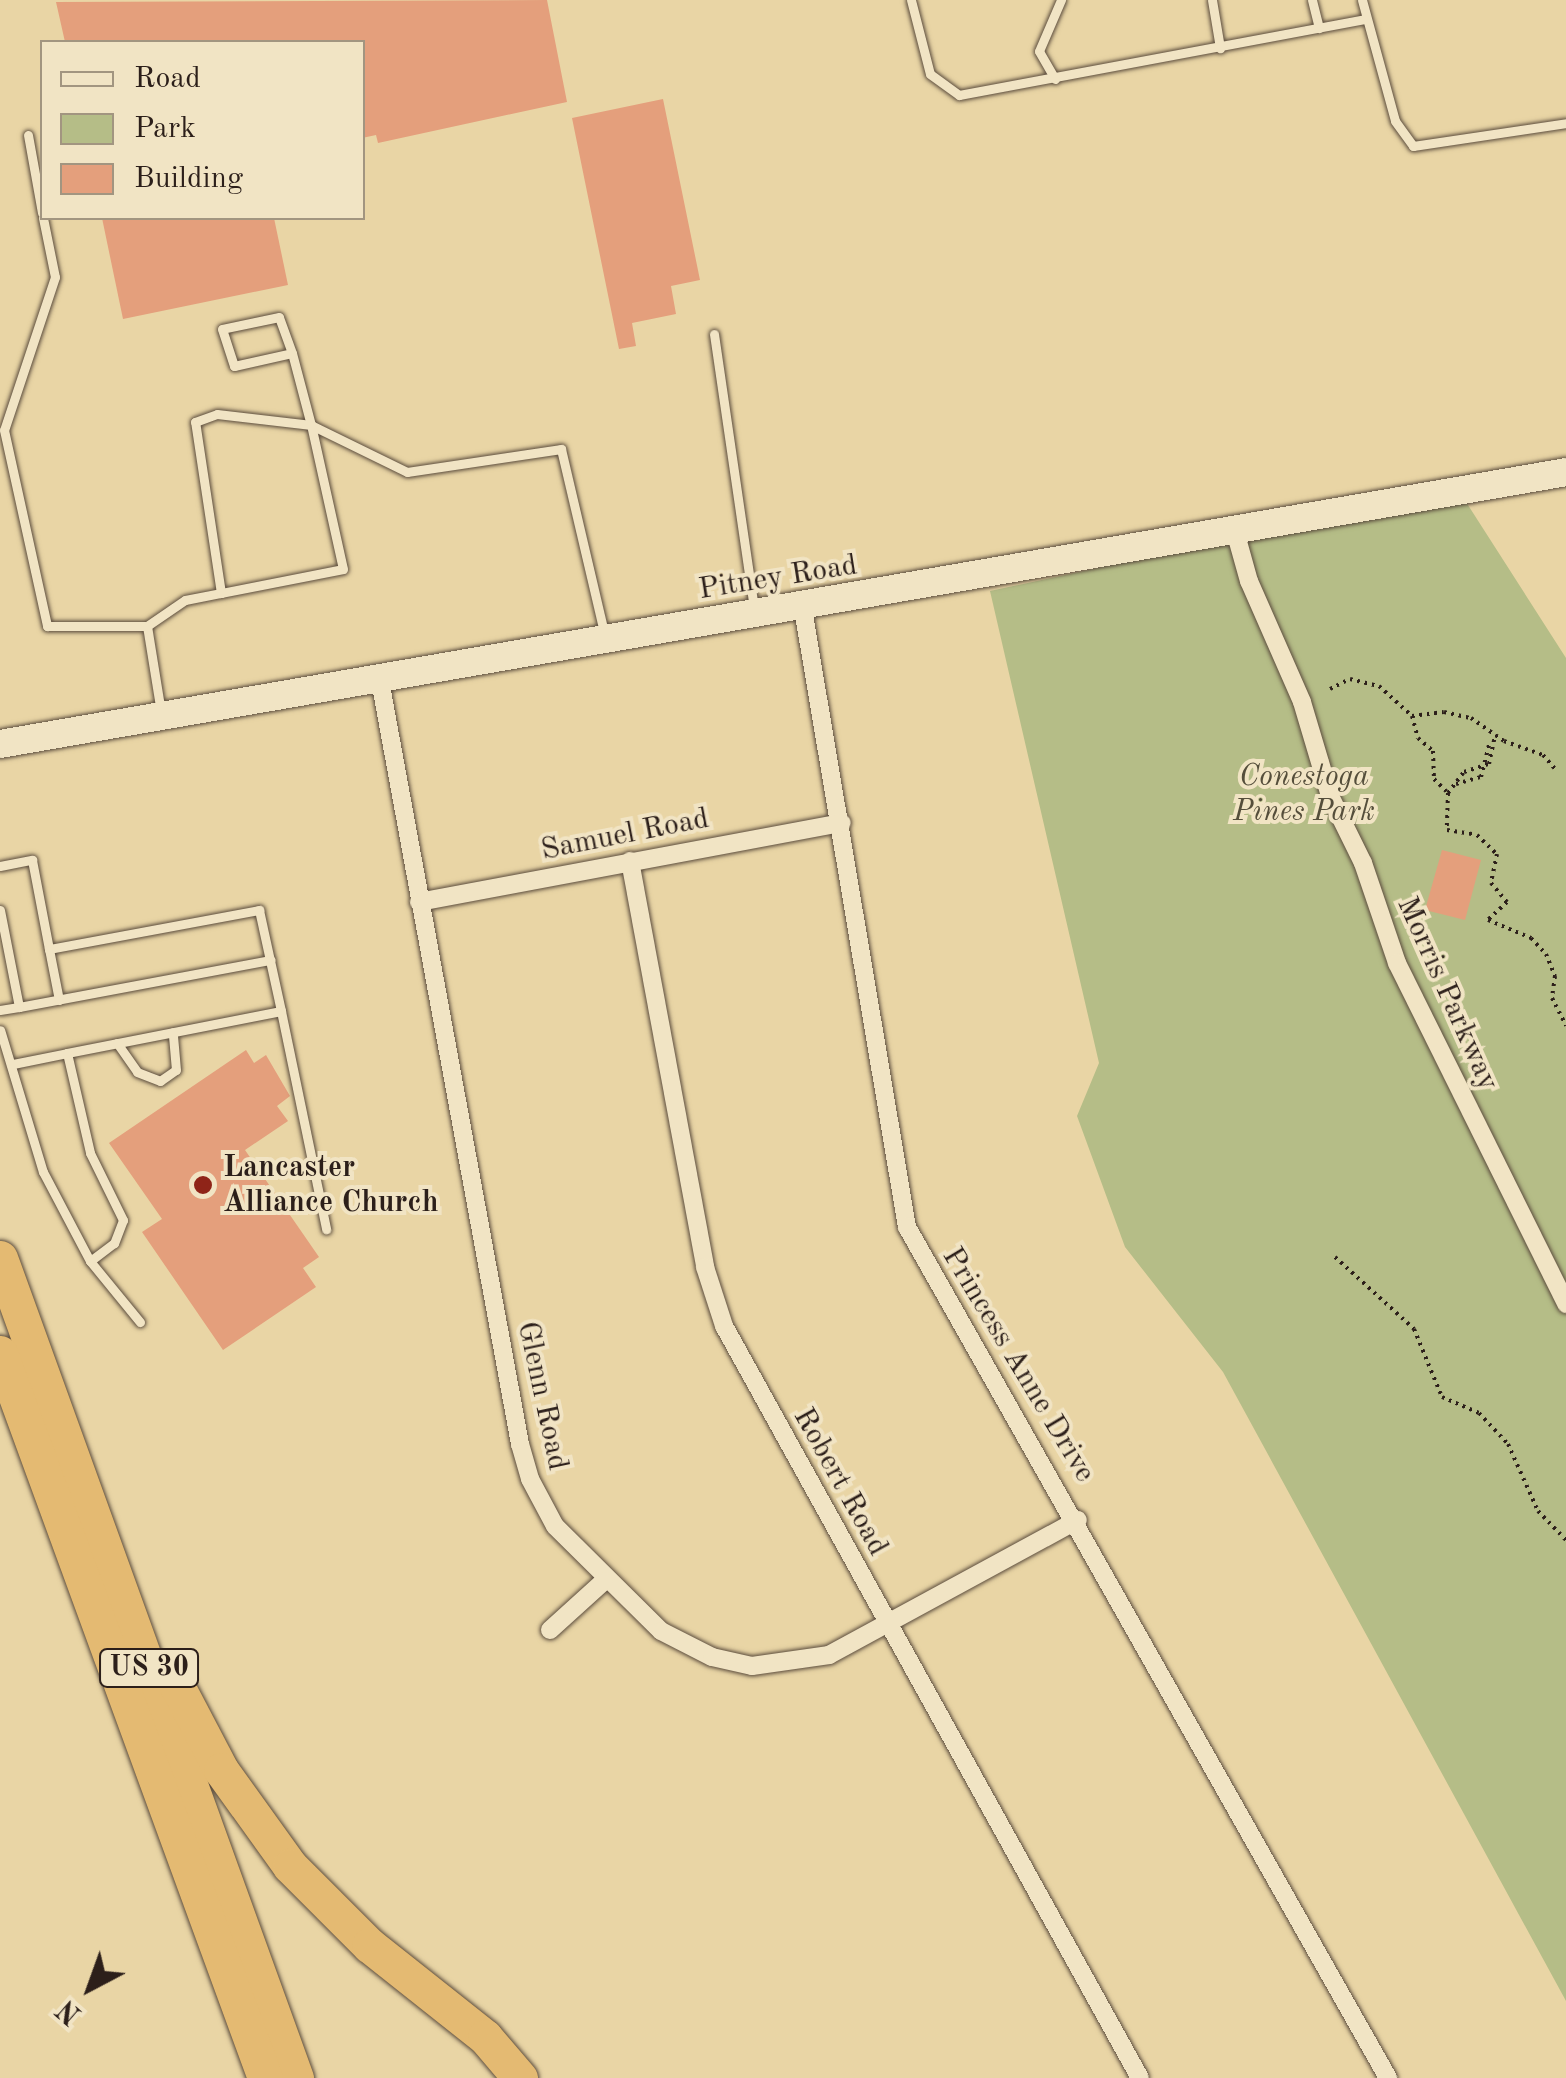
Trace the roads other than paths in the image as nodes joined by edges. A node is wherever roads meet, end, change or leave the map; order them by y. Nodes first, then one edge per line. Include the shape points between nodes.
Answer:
1 (912, 0) edge
2 (1061, 0) edge
3 (1212, 0) edge
4 (1312, 0) edge
5 (1362, 0) edge
6 (1366, 19) junction
7 (1320, 28) junction
8 (1220, 48) junction
9 (1056, 80) junction
10 (1566, 123) edge
11 (28, 135) dead end
12 (40, 199) edge
13 (44, 220) edge
14 (714, 334) dead end
15 (292, 353) junction
16 (311, 425) junction
17 (1566, 472) edge
18 (1235, 531) junction
19 (221, 593) junction
20 (803, 608) junction
21 (756, 616) junction
22 (147, 626) junction
23 (606, 638) junction
24 (379, 674) junction
25 (162, 714) junction
26 (0, 744) edge
27 (842, 823) junction
28 (630, 861) junction
29 (0, 866) edge
30 (419, 902) junction
31 (0, 910) edge
32 (49, 949) junction
33 (271, 960) junction
34 (59, 1000) junction
35 (19, 1007) junction
36 (0, 1010) edge
37 (280, 1011) junction
38 (0, 1030) edge
39 (173, 1032) junction
40 (117, 1043) junction
41 (67, 1053) junction
42 (13, 1064) junction
43 (326, 1229) dead end
44 (0, 1258) edge
45 (90, 1261) junction
46 (1566, 1304) edge
47 (140, 1322) dead end
48 (0, 1353) edge
49 (44, 1377) junction
50 (1078, 1520) junction
51 (604, 1582) junction
52 (888, 1624) junction
53 (550, 1630) dead end
54 (265, 2078) edge
55 (296, 2078) edge
56 (520, 2078) edge
57 (1140, 2078) edge
58 (1388, 2078) edge

1 - 9 lane via 923,59 946,91 974,95
2 - 9 lane via 1039,51
3 - 8 lane
4 - 7 lane
5 - 6 lane
6 - 7 lane
6 - 10 lane via 1395,121 1412,146
7 - 8 lane
8 - 9 lane
11 - 12 lane
13 - 22 lane via 54,278 4,430 47,626
14 - 21 lane
15 - 15 lane via 280,318 222,329 234,366
15 - 16 lane
16 - 19 lane via 343,569
16 - 19 lane via 218,414 195,422
16 - 23 lane via 406,472 561,449
17 - 18 main road, Pitney Road
18 - 20 main road, Pitney Road
18 - 46 street, Morris Parkway via 1248,582 1302,702 1330,796 1363,863 1397,962
19 - 22 lane via 186,600
20 - 21 main road, Pitney Road
20 - 27 street, Princess Anne Drive
21 - 23 main road, Pitney Road
22 - 25 lane
23 - 24 main road, Pitney Road
24 - 25 main road, Pitney Road
24 - 30 street, Glenn Road
25 - 26 main road, Pitney Road
27 - 28 street, Samuel Road
27 - 50 street, Princess Anne Drive via 907,1227
28 - 30 street, Samuel Road
28 - 52 street, Robert Road via 711,1294 742,1364
29 - 32 lane via 32,860
30 - 51 street, Glenn Road via 530,1480 555,1526
31 - 35 lane
32 - 33 lane via 252,907 263,914
32 - 34 lane
33 - 34 lane
33 - 37 lane
34 - 35 lane
35 - 36 lane
37 - 39 lane
37 - 43 lane
38 - 42 lane
39 - 40 lane
39 - 40 lane via 176,1070 160,1081 137,1072
40 - 41 lane
41 - 42 lane
41 - 45 lane via 90,1153 123,1220 114,1243
42 - 45 lane via 43,1172
44 - 49 highway, US 30
45 - 47 lane
48 - 54 highway, US 30
49 - 55 highway, US 30
49 - 56 highway via 179,1692 236,1795 329,1908 484,2036
50 - 52 street, Glenn Road
50 - 58 street, Princess Anne Drive
51 - 52 street, Glenn Road via 682,1644 752,1666 830,1655
51 - 53 street
52 - 57 street, Robert Road

